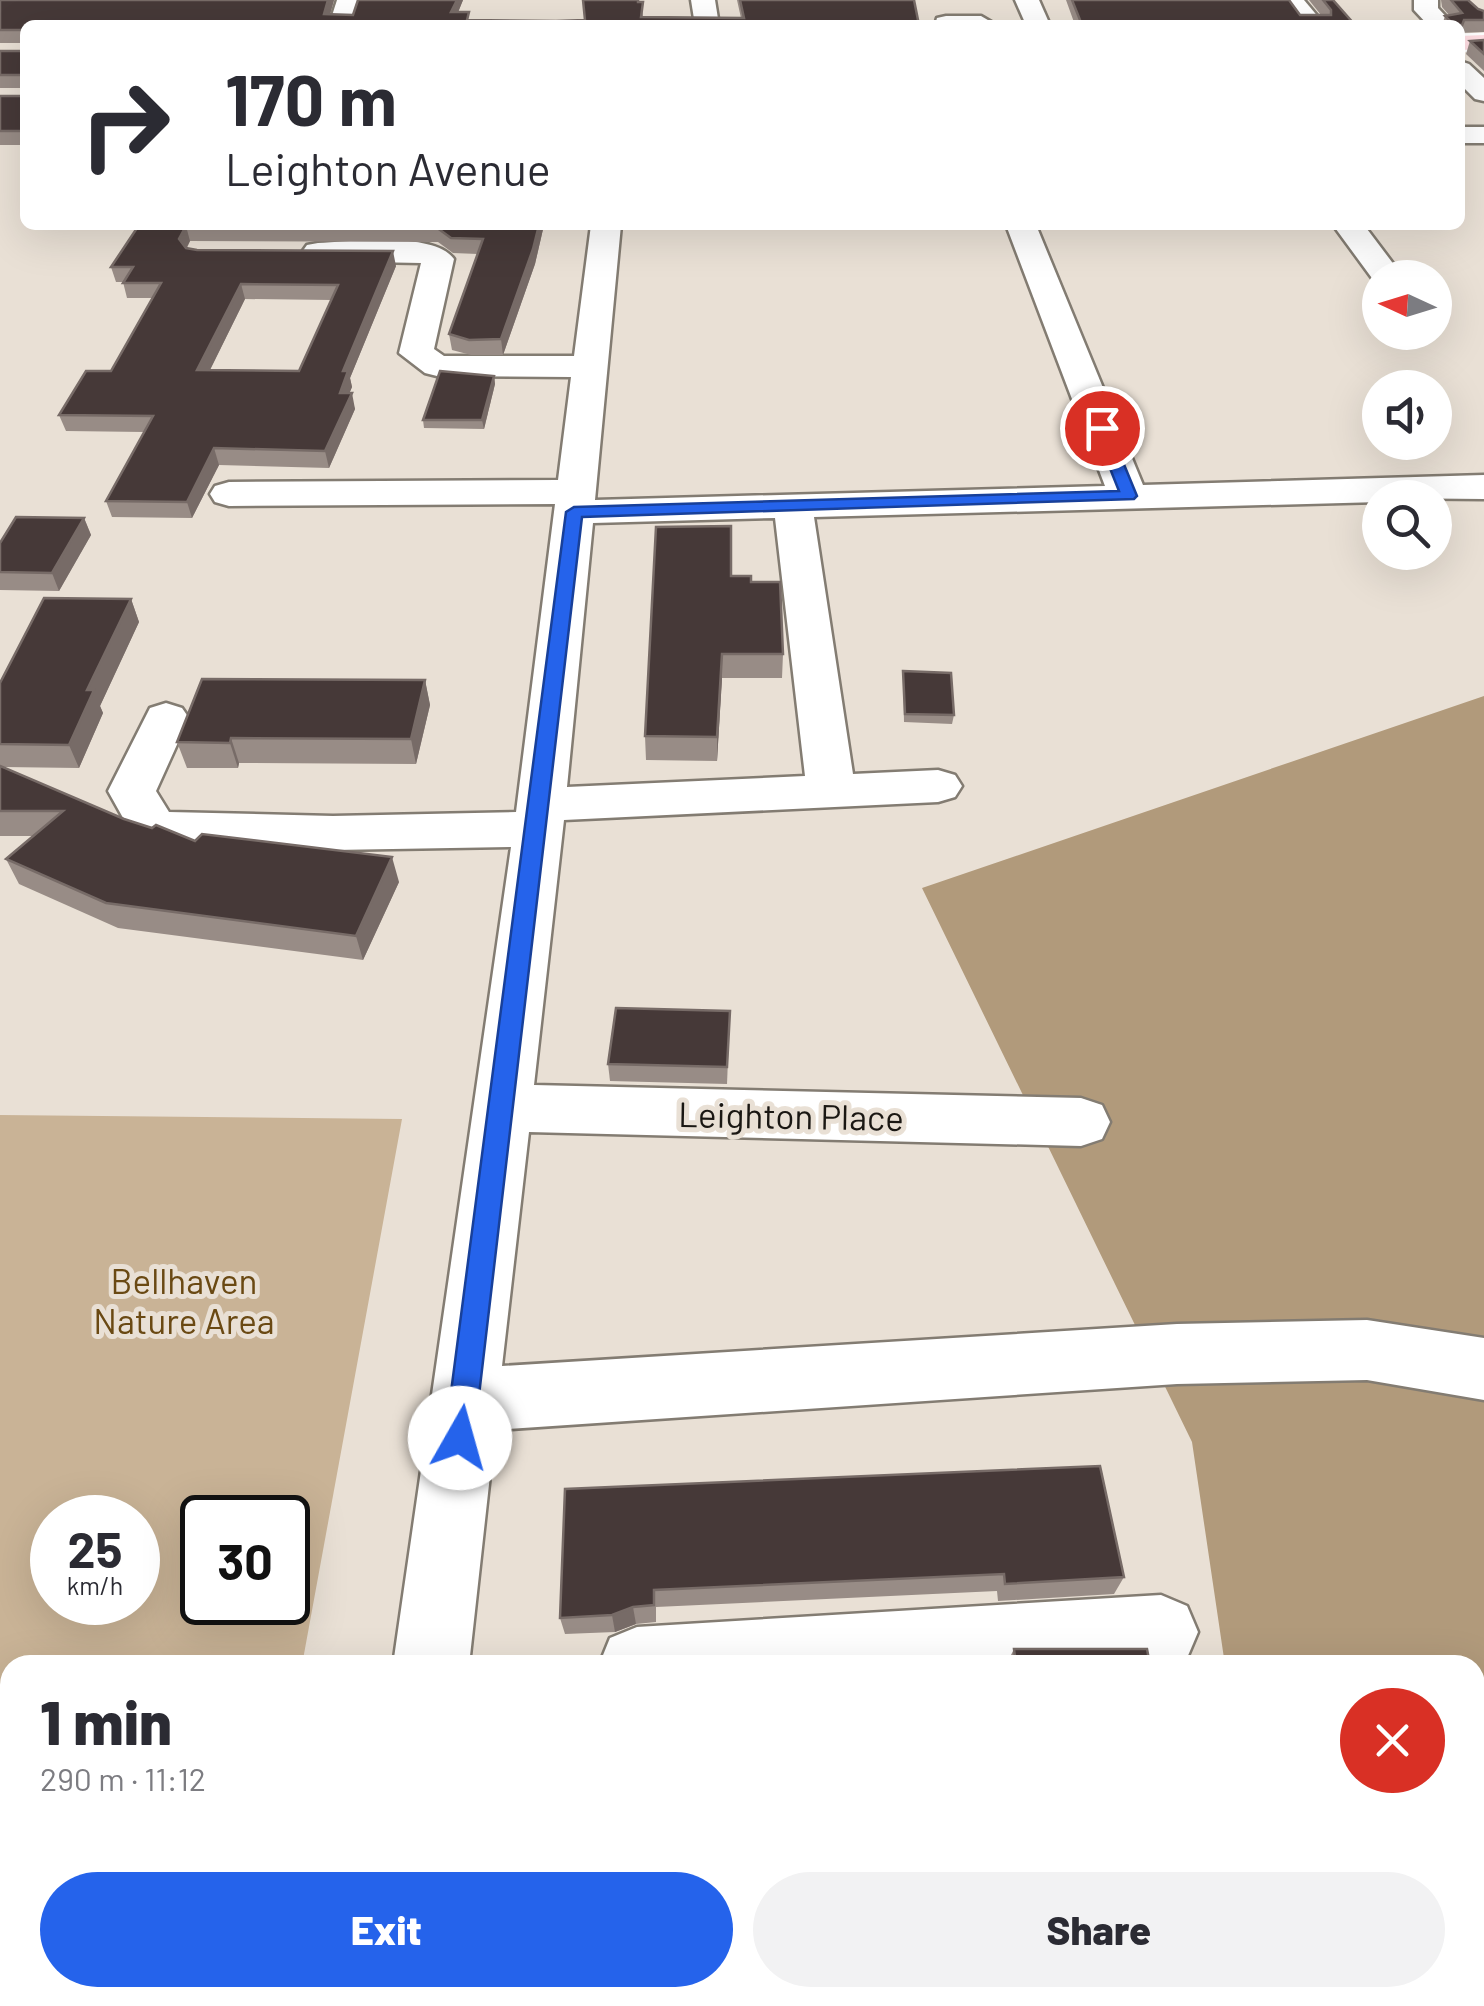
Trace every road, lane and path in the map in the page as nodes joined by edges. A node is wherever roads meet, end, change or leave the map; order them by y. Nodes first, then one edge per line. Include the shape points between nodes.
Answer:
1 (1290, 0) edge
2 (943, 16) edge
3 (978, 16) edge
4 (1308, 20) edge
5 (1465, 74) edge
6 (1484, 93) edge
7 (605, 230) edge
8 (1024, 230) edge
9 (1352, 230) edge
10 (280, 253) edge
11 (1374, 260) edge
12 (590, 367) junction
13 (1484, 487) edge
14 (229, 494) dead end
15 (1128, 496) junction
16 (575, 502) junction
17 (793, 506) junction
18 (166, 718) dead end
19 (938, 786) dead end
20 (831, 791) junction
21 (539, 817) junction
22 (502, 1108) junction
23 (1080, 1122) dead end
24 (1484, 1369) edge
25 (464, 1400) junction
26 (1161, 1632) dead end
27 (431, 1655) edge
28 (886, 1655) edge

1 - 4 street
2 - 3 street
5 - 6 street
7 - 12 street
8 - 15 street
9 - 11 street
10 - 12 street via 419,251 438,258 416,353 437,366
12 - 16 street
13 - 15 street
14 - 16 street
15 - 17 street
16 - 17 street
16 - 21 street
17 - 20 street
18 - 21 street via 132,791 154,829 332,833
19 - 20 street
20 - 21 street
21 - 22 street
22 - 23 street, Leighton Place
22 - 25 street
24 - 25 street via 1367,1350 1177,1354
25 - 27 street
26 - 28 street

